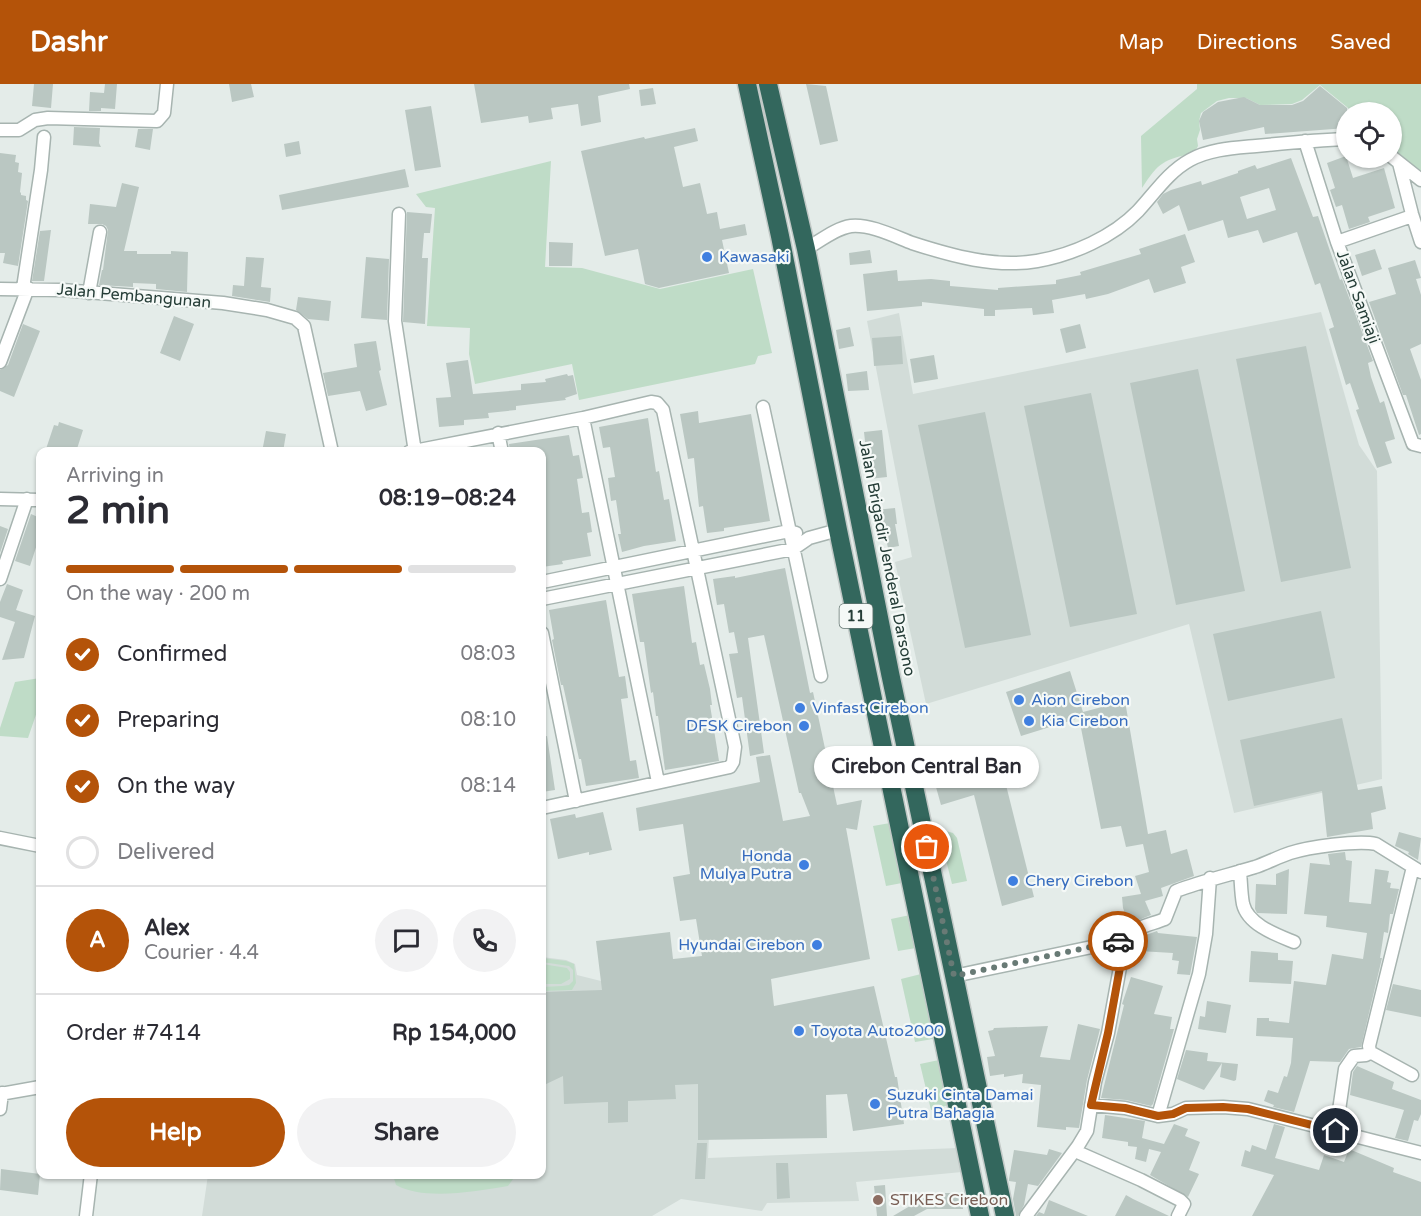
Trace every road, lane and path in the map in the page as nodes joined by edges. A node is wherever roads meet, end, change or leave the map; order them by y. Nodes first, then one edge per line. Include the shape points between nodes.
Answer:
1 (167, 84) edge
2 (747, 84) edge
3 (768, 84) edge
4 (0, 130) edge
5 (44, 137) dead end
6 (1336, 139) edge
7 (1305, 141) junction
8 (1402, 165) edge
9 (1398, 168) edge
10 (1421, 180) edge
11 (399, 214) dead end
12 (1412, 216) junction
13 (100, 232) dead end
14 (1337, 242) junction
15 (1421, 242) edge
16 (806, 249) junction
17 (26, 288) junction
18 (0, 289) edge
19 (89, 293) junction
20 (0, 362) edge
21 (763, 407) dead end
22 (583, 418) junction
23 (498, 433) junction
24 (1421, 446) edge
25 (331, 447) edge
26 (412, 447) edge
27 (432, 447) edge
28 (501, 447) edge
29 (0, 499) edge
30 (27, 499) junction
31 (36, 500) edge
32 (838, 530) junction
33 (789, 531) junction
34 (809, 538) junction
35 (794, 549) junction
36 (693, 551) junction
37 (614, 567) junction
38 (697, 568) junction
39 (0, 579) edge
40 (546, 581) edge
41 (618, 584) junction
42 (546, 598) edge
43 (546, 653) edge
44 (821, 676) dead end
45 (658, 782) junction
46 (576, 801) junction
47 (546, 807) edge
48 (0, 838) edge
49 (36, 845) edge
50 (1417, 869) edge
51 (1240, 871) junction
52 (1210, 878) junction
53 (1125, 940) junction
54 (1294, 942) dead end
55 (954, 976) junction
56 (1370, 1052) junction
57 (1412, 1075) dead end
58 (36, 1088) edge
59 (1, 1094) edge
60 (1091, 1105) junction
61 (0, 1109) edge
62 (1158, 1116) junction
63 (1336, 1131) junction
64 (1075, 1150) junction
65 (1421, 1153) edge
66 (993, 1156) junction
67 (969, 1158) junction
68 (91, 1179) edge
69 (86, 1216) edge
70 (980, 1216) edge
71 (1005, 1216) edge
72 (1026, 1216) edge
73 (1178, 1216) edge

1 - 4 street via 164,113 157,121 48,118 35,120 19,130
2 - 32 highway, 11
3 - 16 highway, Jalan Brigadir Jenderal Darsono / 11
5 - 17 street
6 - 7 street
7 - 14 street, Jalan Samiaji
7 - 16 street via 1223,150 1189,161 1118,228 1097,241 1038,261 1009,264 968,258 859,226 843,228
8 - 10 street
9 - 12 street
11 - 26 street via 394,321
12 - 14 street
12 - 15 street
13 - 19 street
14 - 24 street, Jalan Samiaji via 1413,444
16 - 55 highway, Jalan Brigadir Jenderal Darsono / 11
17 - 18 street, Jalan Pembangunan
17 - 19 street, Jalan Pembangunan
17 - 20 street
19 - 25 street, Jalan Pembangunan via 223,303 295,318 304,326
21 - 33 street
22 - 23 street
22 - 36 street via 651,402 661,406
22 - 37 street
23 - 27 street
23 - 28 street
29 - 30 street
30 - 31 street
30 - 39 street
32 - 34 street
32 - 67 highway, 11
33 - 34 street
33 - 35 street
33 - 36 street
34 - 35 street
35 - 38 street
35 - 44 street
36 - 37 street
36 - 38 street
37 - 40 street
37 - 41 street
38 - 41 street
38 - 45 street via 735,747 734,762 730,767
41 - 42 street
41 - 45 street
43 - 46 street
45 - 46 street
46 - 47 street
48 - 49 street
50 - 51 street via 1376,844 1362,843 1294,852
50 - 56 street
51 - 52 street
51 - 54 street via 1247,914 1266,929
52 - 53 street via 1176,891 1165,919 1132,931
52 - 62 street via 1199,974
53 - 55 street
53 - 60 street
55 - 66 highway, Jalan Brigadir Jenderal Darsono / 11
56 - 57 street
56 - 63 street via 1355,1056 1345,1069
58 - 59 street
59 - 61 street
60 - 62 street
60 - 64 street via 1087,1131
62 - 63 street via 1186,1108 1248,1109
63 - 65 street
64 - 72 street
64 - 73 street via 1180,1200 1184,1204
66 - 67 highway
66 - 71 highway, Jalan Brigadir Jenderal Darsono / 11
67 - 70 highway, 11
68 - 69 street

